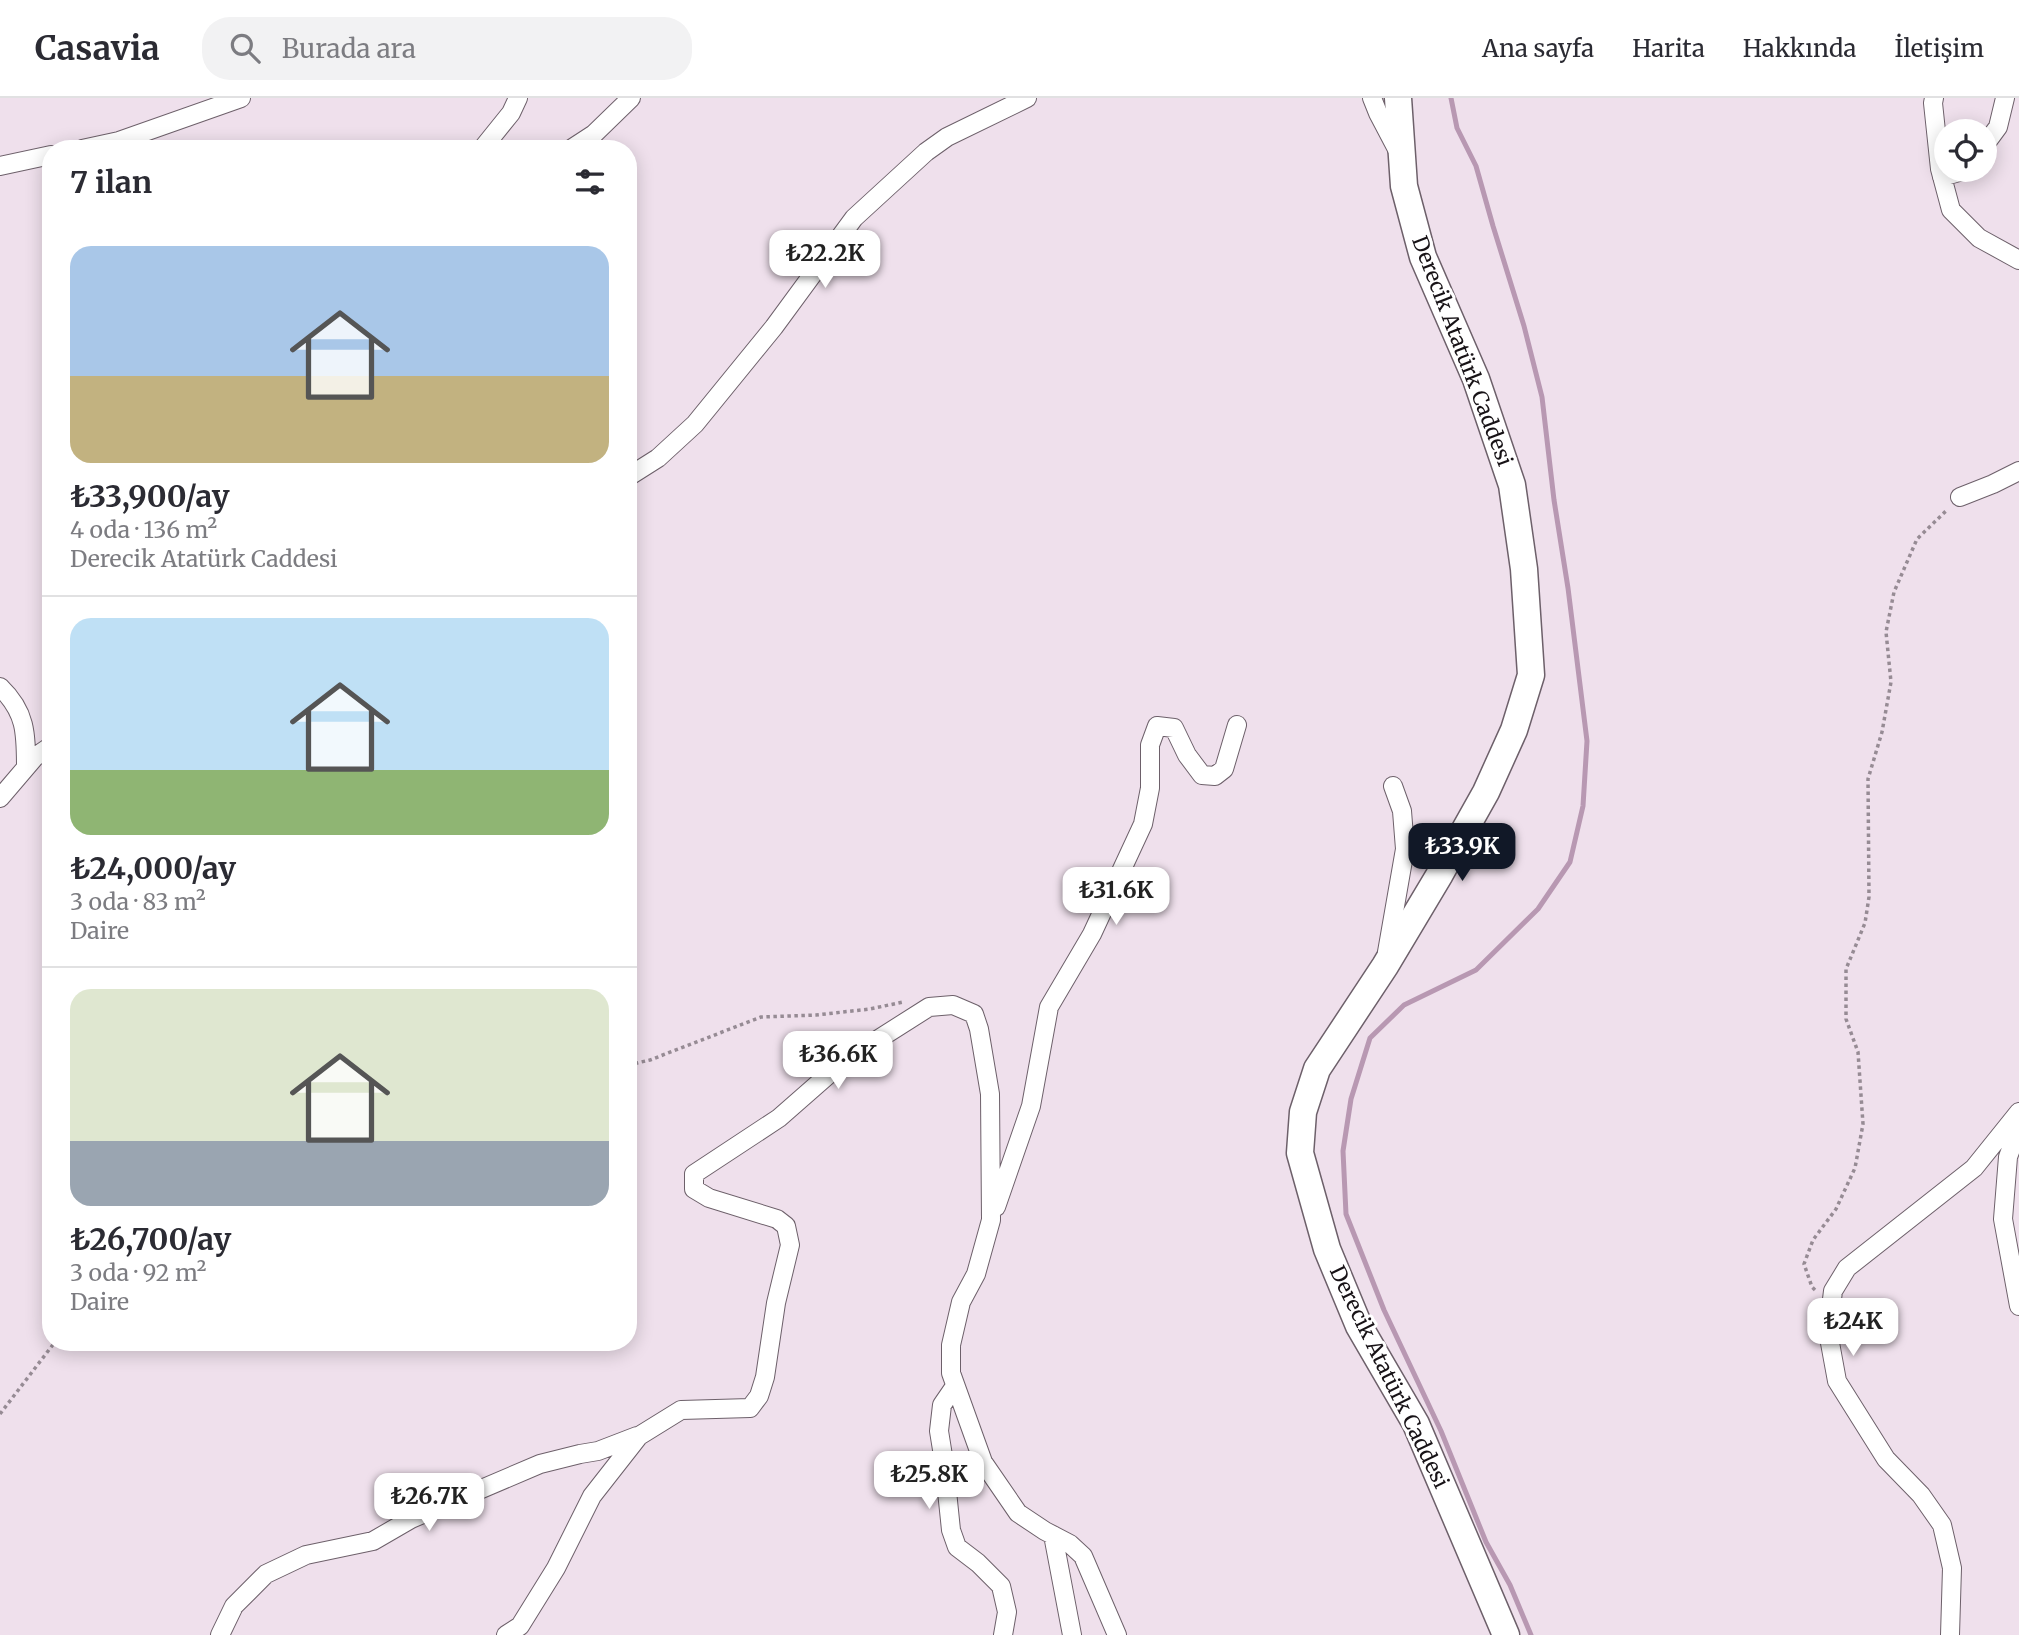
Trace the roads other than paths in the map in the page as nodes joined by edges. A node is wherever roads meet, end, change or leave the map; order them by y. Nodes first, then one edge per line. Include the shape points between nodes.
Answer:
1 (241, 98) edge
2 (518, 98) edge
3 (631, 98) edge
4 (1027, 98) edge
5 (1372, 98) edge
6 (1398, 98) edge
7 (1934, 98) edge
8 (2005, 98) edge
9 (1934, 119) edge
10 (1997, 128) edge
11 (122, 140) edge
12 (489, 140) edge
13 (585, 140) edge
14 (42, 157) edge
15 (1402, 159) junction
16 (0, 166) edge
17 (1943, 182) edge
18 (2019, 261) edge
19 (637, 471) edge
20 (2019, 471) edge
21 (1960, 497) road end
22 (0, 687) edge
23 (1237, 725) dead end
24 (42, 753) edge
25 (26, 767) junction
26 (1393, 786) dead end
27 (0, 798) edge
28 (1385, 966) junction
29 (2019, 1112) edge
30 (2019, 1127) edge
31 (991, 1220) junction
32 (2019, 1306) edge
33 (955, 1386) junction
34 (639, 1436) junction
35 (1054, 1535) junction
36 (219, 1635) edge
37 (506, 1635) edge
38 (1003, 1635) edge
39 (1072, 1635) edge
40 (1117, 1635) edge
41 (1506, 1635) edge
42 (1950, 1635) edge

1 - 11 street
2 - 12 street
3 - 13 street
4 - 19 street via 947,137 854,218 695,424
5 - 15 street
6 - 15 main road, Derecik Atatürk Caddesi
7 - 9 street
8 - 10 street
14 - 16 street
15 - 28 main road, Derecik Atatürk Caddesi via 1404,186 1423,257 1476,379 1512,485 1524,569 1531,675 1514,730 1486,792
17 - 18 street via 1951,210 1979,239
20 - 21 street
22 - 25 street via 18,709 26,737
23 - 31 street via 1224,769 1215,776 1202,775 1174,728 1157,726 1150,745 1150,788 1143,824 1092,934 1049,1007 1031,1106
24 - 25 street
25 - 27 street
26 - 28 street via 1402,811 1405,849
28 - 41 main road, Derecik Atatürk Caddesi via 1317,1069 1303,1112 1300,1153 1327,1249 1359,1326 1416,1424
29 - 42 street via 1973,1168 1847,1268 1833,1292 1831,1307 1828,1332 1837,1381 1886,1459 1942,1525 1952,1568
30 - 32 street via 2008,1157 2003,1219
31 - 33 street via 976,1274 961,1302 951,1345
31 - 34 street via 990,1094 979,1029 974,1014 953,1005 929,1007 844,1061 779,1118 694,1174 694,1189 709,1198 777,1219 786,1226 790,1245 765,1377 750,1408 681,1410
33 - 35 street via 983,1462 1018,1513
33 - 38 street via 942,1405 939,1432 951,1530 957,1547 1000,1586 1007,1612
34 - 36 street via 540,1464 373,1541 306,1555 266,1574 234,1606
34 - 37 street via 592,1496 520,1626
35 - 39 street
35 - 40 street via 1083,1556

